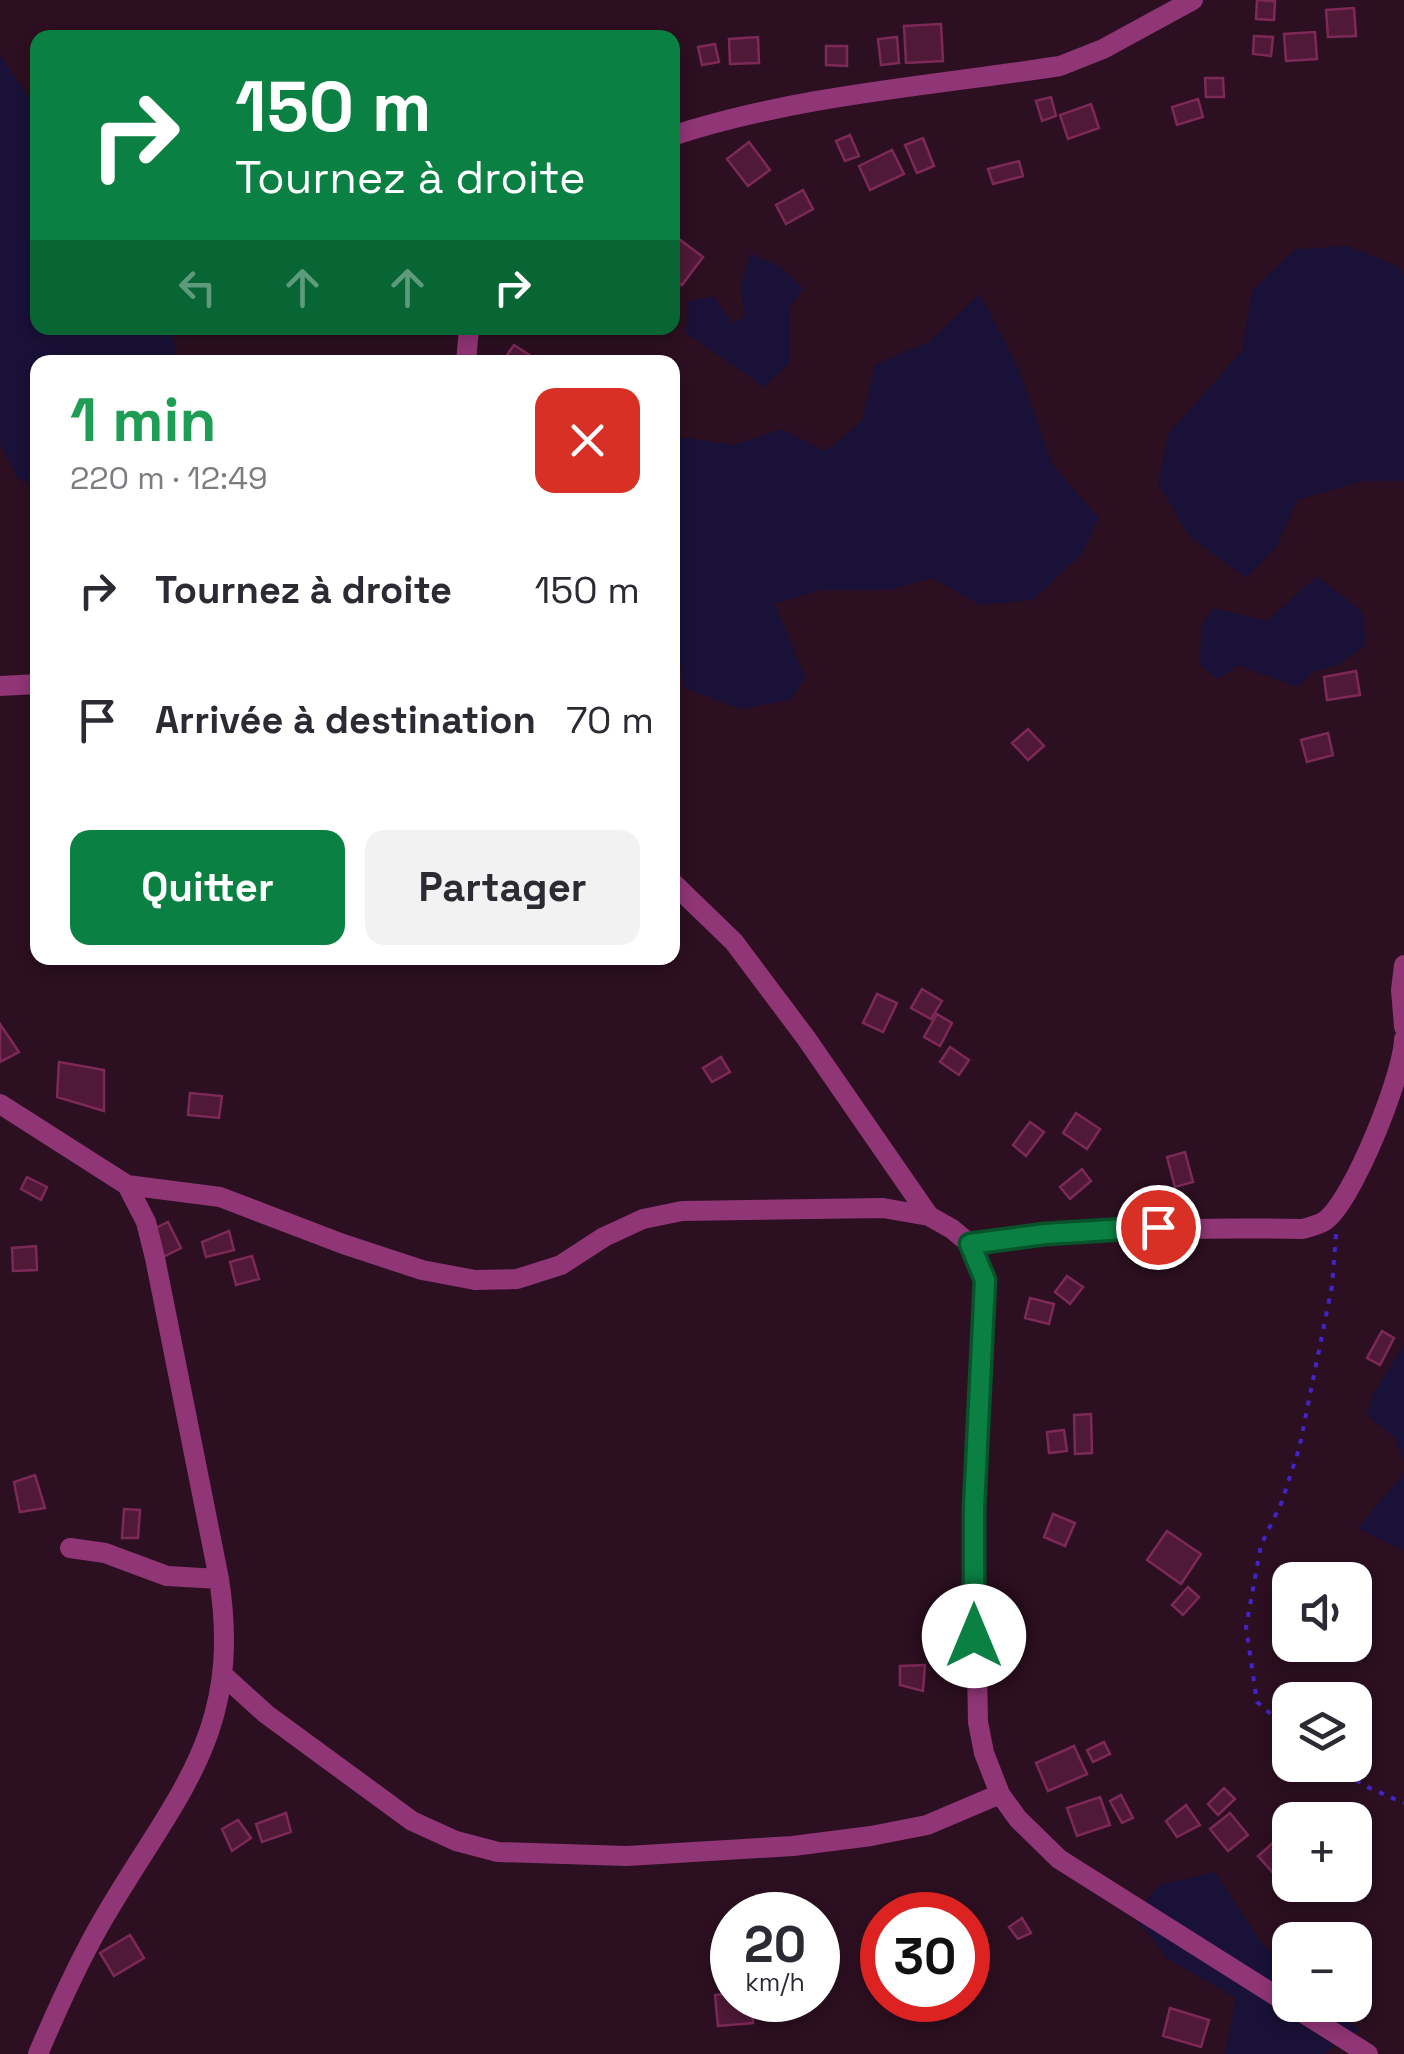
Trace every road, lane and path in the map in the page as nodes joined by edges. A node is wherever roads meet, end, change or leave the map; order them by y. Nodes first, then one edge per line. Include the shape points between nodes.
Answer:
1 (1193, 0) edge
2 (680, 133) edge
3 (30, 684) edge
4 (0, 686) edge
5 (680, 890) edge
6 (1404, 965) edge
7 (1404, 1028) edge
8 (1404, 1039) edge
9 (0, 1104) edge
10 (127, 1185) junction
11 (1338, 1207) junction
12 (929, 1216) junction
13 (970, 1244) junction
14 (70, 1548) dead end
15 (219, 1579) junction
16 (223, 1676) junction
17 (1272, 1715) edge
18 (1359, 1782) edge
19 (1000, 1794) junction
20 (1404, 1803) edge
21 (38, 2054) edge
22 (1368, 2054) edge

1 - 2 street via 1060,66 785,106
3 - 4 street
5 - 12 street via 734,942
6 - 7 street
8 - 11 street via 1393,1089
9 - 10 street
10 - 12 street via 220,1198 406,1265 475,1280 517,1279 560,1265 643,1219 682,1211 884,1208
10 - 15 street via 155,1258
11 - 13 street via 1304,1229 1158,1227
11 - 17 path via 1332,1286 1299,1448 1261,1545 1246,1627 1257,1702
12 - 13 street
13 - 19 street via 985,1280 974,1508 978,1722
14 - 15 street via 167,1576
15 - 16 street
16 - 19 street via 412,1821 498,1852 627,1856 813,1844 927,1824
16 - 21 street via 207,1742 178,1802 103,1920
18 - 20 path
19 - 22 street via 1059,1859

